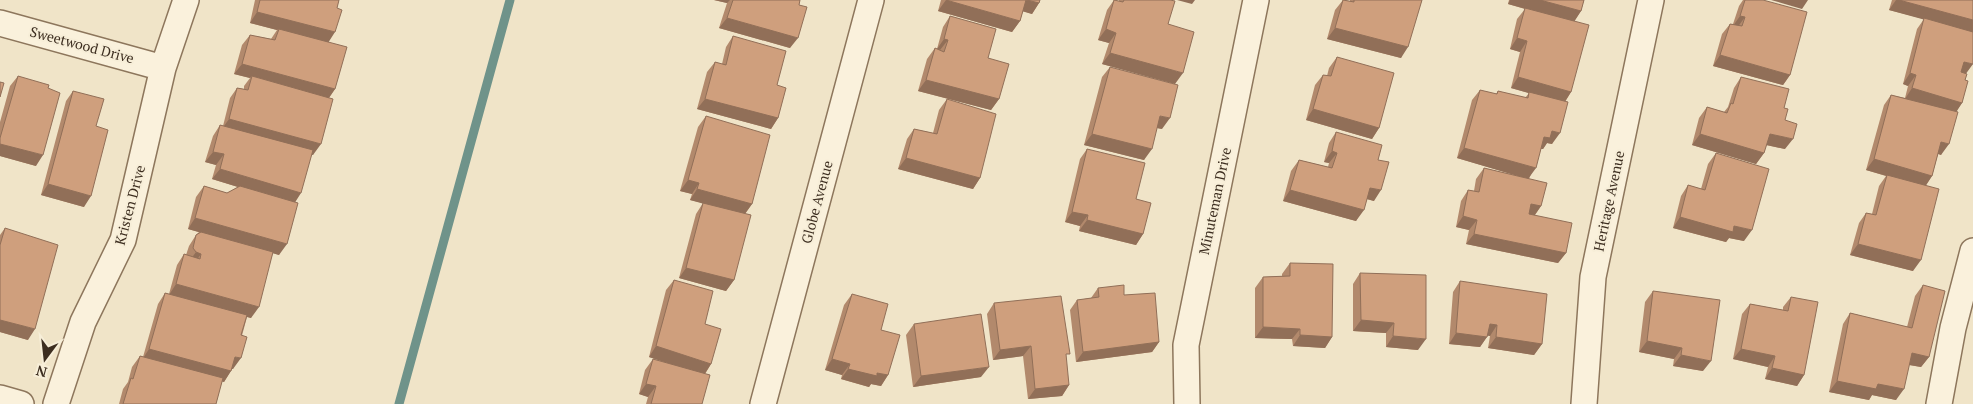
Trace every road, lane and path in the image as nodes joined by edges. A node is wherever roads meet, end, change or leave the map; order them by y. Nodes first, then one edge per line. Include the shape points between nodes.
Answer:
1 (186, 0) edge
2 (871, 0) edge
3 (1256, 0) edge
4 (1651, 0) edge
5 (0, 23) edge
6 (163, 68) junction
7 (1973, 251) edge
8 (0, 398) edge
9 (21, 404) edge
10 (56, 404) edge
11 (763, 404) edge
12 (1187, 404) edge
13 (1584, 404) edge
14 (1939, 404) edge

1 - 6 street, Kristen Drive
2 - 11 street, Globe Avenue
3 - 12 street, Minuteman Drive via 1186,345
4 - 13 street, Heritage Avenue via 1593,277
5 - 6 street, Sweetwood Drive
6 - 10 street, Kristen Drive via 123,240 83,322
7 - 14 street via 1953,328
8 - 9 street

